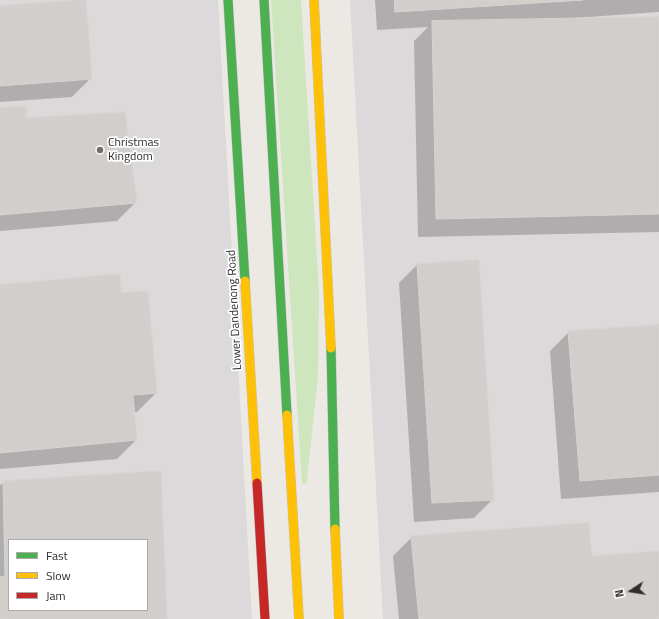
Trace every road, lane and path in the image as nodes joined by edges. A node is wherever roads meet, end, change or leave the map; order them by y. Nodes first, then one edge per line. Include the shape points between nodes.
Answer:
1 (228, 0) edge
2 (264, 0) edge
3 (314, 0) edge
4 (265, 619) edge
5 (299, 619) edge
6 (339, 619) edge

1 - 4 main road, Lower Dandenong Road
2 - 5 main road
3 - 6 main road via 331,349

